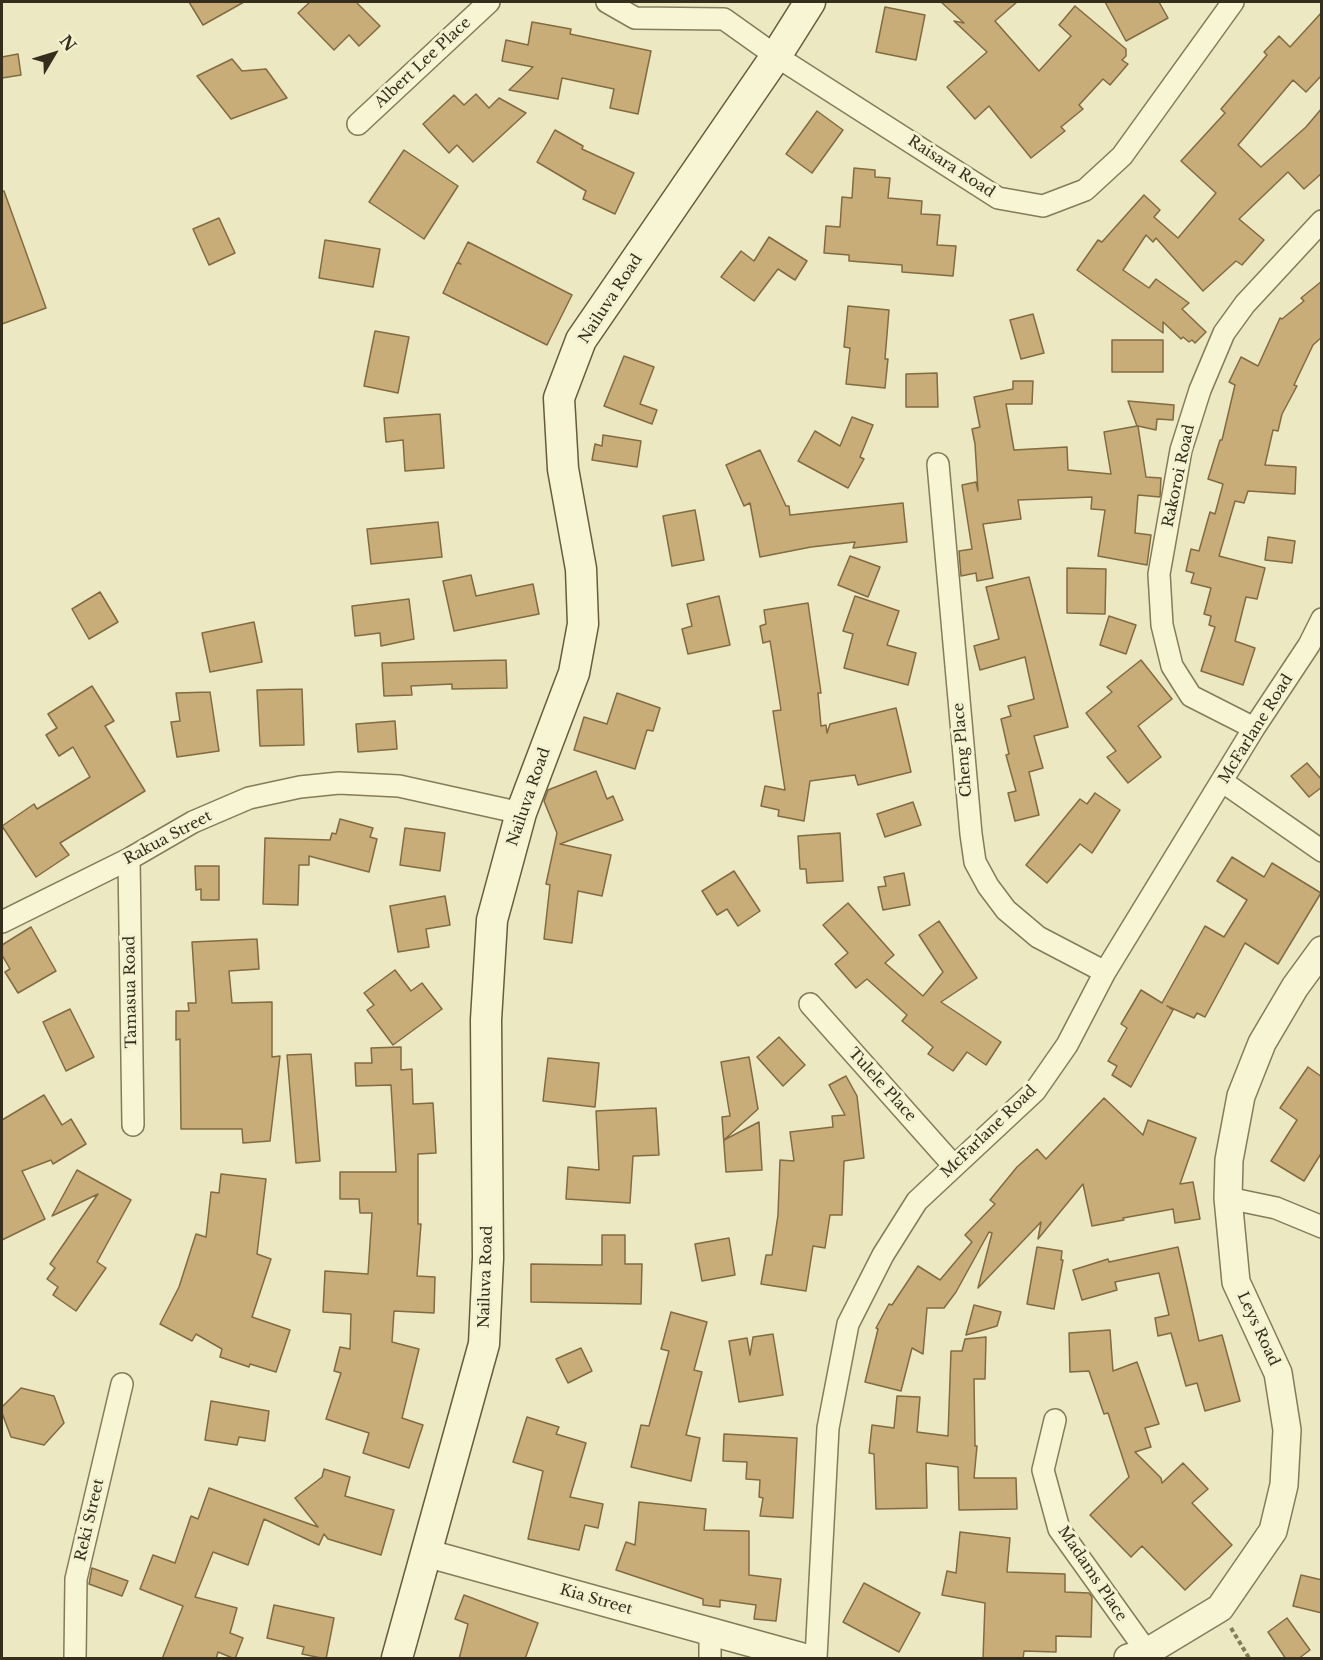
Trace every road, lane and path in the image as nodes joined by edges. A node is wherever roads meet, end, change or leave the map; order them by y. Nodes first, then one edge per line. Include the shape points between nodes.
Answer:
1 (489, 2) edge
2 (608, 2) edge
3 (810, 2) edge
4 (1233, 2) edge
5 (776, 56) junction
6 (358, 124) dead end
7 (1322, 221) edge
8 (938, 464) dead end
9 (1322, 619) edge
10 (1254, 728) junction
11 (1223, 782) junction
12 (521, 813) junction
13 (1322, 851) edge
14 (129, 859) junction
15 (2, 922) edge
16 (1322, 950) edge
17 (1105, 972) junction
18 (810, 1004) dead end
19 (134, 1125) dead end
20 (954, 1166) junction
21 (1228, 1198) junction
22 (1322, 1227) edge
23 (122, 1384) dead end
24 (1055, 1420) dead end
25 (426, 1553) junction
26 (1220, 1608) junction
27 (710, 1645) edge
28 (1137, 1655) edge
29 (75, 1659) edge
30 (397, 1659) edge
31 (806, 1659) edge
32 (816, 1659) edge
33 (1249, 1659) edge

1 - 6 street, Albert Lee Place
2 - 5 street, Raisara Road via 635,18 724,19
3 - 5 main road, Nailuva Road
4 - 5 street, Raisara Road via 1122,156 1086,190 1043,206 998,198
5 - 12 main road, Nailuva Road via 581,340 559,398 563,469 581,569 583,624 574,673
7 - 10 street, Rakoroi Road via 1245,304 1224,333 1181,450 1160,574 1162,625 1172,666 1191,696
8 - 17 street, Cheng Place via 975,862 1006,910 1038,937
9 - 10 street, McFarlane Road
10 - 11 street, McFarlane Road
11 - 13 street
11 - 17 street, McFarlane Road
12 - 14 street, Rakua Street via 399,786 339,783 300,787 249,798 193,822
12 - 25 main road, Nailuva Road via 492,920 486,1020 488,1258 484,1344
14 - 15 street, Rakua Street
14 - 19 street, Tamasua Road
16 - 21 street, Leys Road via 1262,1044 1241,1096 1228,1160
17 - 20 street, McFarlane Road via 1067,1045 1035,1091
18 - 20 street, Tulele Place
20 - 32 street, McFarlane Road via 917,1201 848,1324 828,1428
21 - 22 street via 1276,1208
21 - 26 street, Leys Road via 1236,1282 1278,1373 1287,1430 1284,1485 1273,1531
23 - 29 street, Reki Street via 76,1580
24 - 28 street, Madams Place via 1043,1470 1059,1529
25 - 27 street, Kia Street
25 - 30 main road, Nailuva Road
26 - 28 street, Leys Road
26 - 33 path
27 - 31 street, Kia Street via 765,1647

